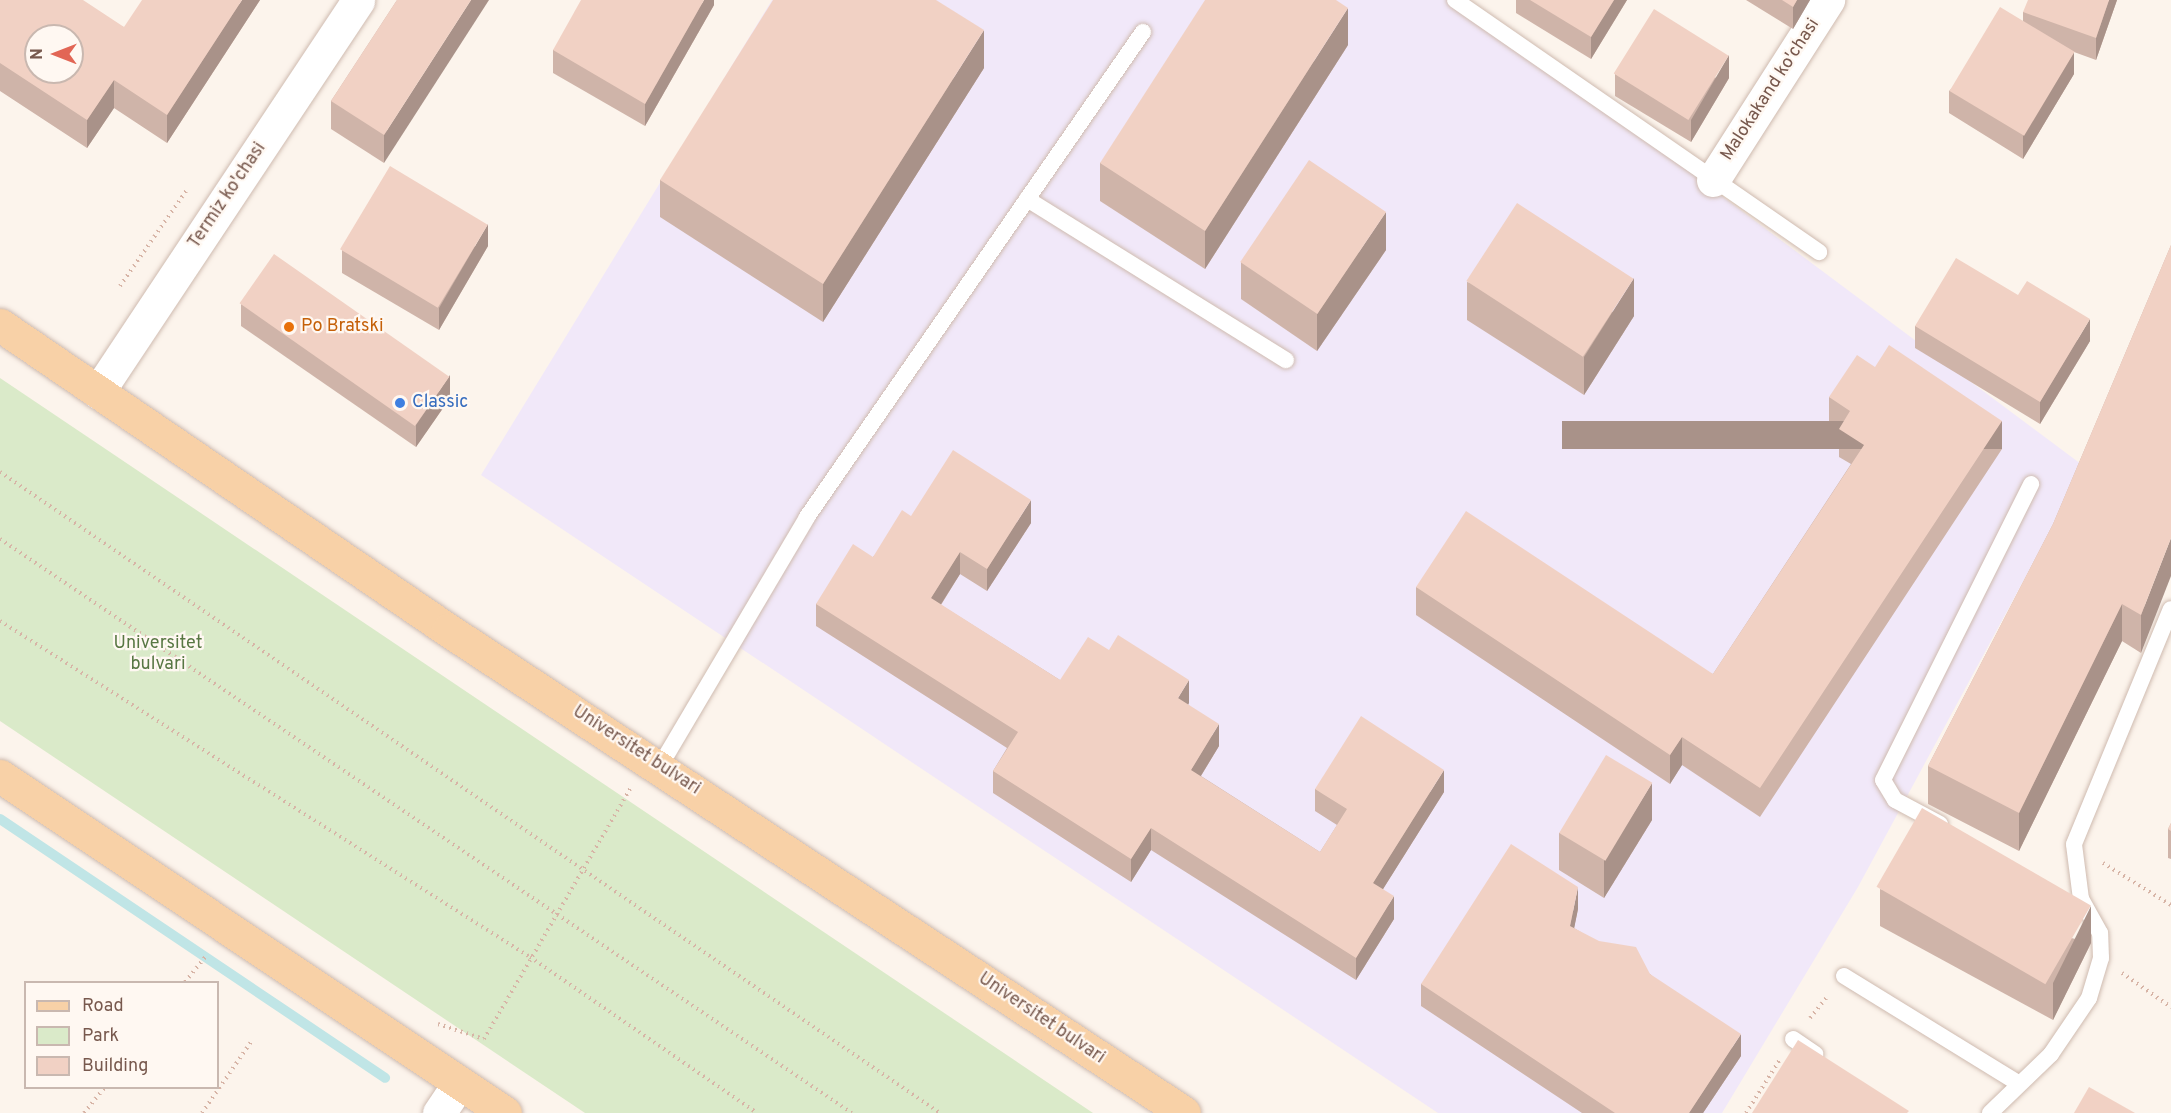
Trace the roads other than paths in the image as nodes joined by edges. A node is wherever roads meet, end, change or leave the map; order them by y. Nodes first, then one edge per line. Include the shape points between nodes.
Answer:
1 (358, 0) edge
2 (1455, 0) edge
3 (1828, 0) edge
4 (1143, 32) dead end
5 (1713, 180) junction
6 (1027, 199) junction
7 (1819, 252) dead end
8 (0, 325) edge
9 (1286, 360) dead end
10 (98, 392) junction
11 (2031, 484) dead end
12 (2171, 609) edge
13 (660, 766) junction
14 (0, 776) edge
15 (1957, 833) edge
16 (2060, 888) edge
17 (2080, 899) junction
18 (1844, 976) dead end
19 (1793, 1039) dead end
20 (1830, 1064) edge
21 (2016, 1082) junction
22 (459, 1083) junction
23 (439, 1113) edge
24 (505, 1113) edge
25 (1184, 1113) edge
26 (1990, 1113) edge

1 - 10 main road, Termiz ko'chasi
2 - 5 lane
3 - 5 main road, Malokakand ko'chasi
4 - 6 lane
5 - 7 lane
6 - 9 lane
6 - 13 lane via 807,517
8 - 10 main road, Universitet bulvari
10 - 13 main road, Universitet bulvari via 448,630
11 - 15 lane via 1883,780 1895,800
12 - 17 lane via 2074,844
13 - 25 main road, Universitet bulvari
14 - 22 main road
16 - 17 lane
17 - 21 lane via 2100,933 2101,958 2089,998 2051,1054
18 - 21 lane
19 - 20 lane
21 - 26 lane
22 - 23 main road
22 - 24 main road

